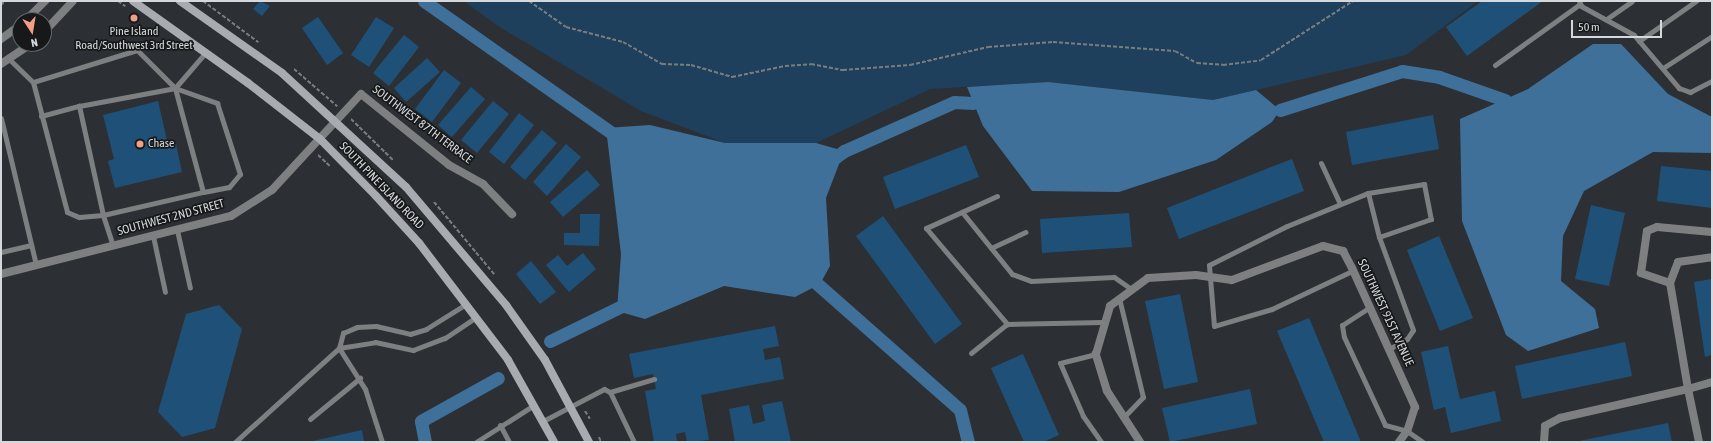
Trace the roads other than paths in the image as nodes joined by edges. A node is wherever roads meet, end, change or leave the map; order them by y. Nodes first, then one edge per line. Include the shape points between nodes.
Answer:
1 (45, 1) edge
2 (73, 1) edge
3 (133, 1) edge
4 (180, 1) edge
5 (1632, 1) edge
6 (1696, 1) edge
7 (1580, 3) edge
8 (34, 12) edge
9 (1608, 18) junction
10 (52, 23) edge
11 (12, 30) edge
12 (1712, 36) edge
13 (1, 38) edge
14 (1639, 41) junction
15 (19, 52) edge
16 (206, 52) junction
17 (9, 59) junction
18 (1, 64) edge
19 (1495, 65) dead end
20 (1663, 68) junction
21 (1712, 81) edge
22 (32, 82) junction
23 (175, 88) junction
24 (79, 106) junction
25 (41, 116) junction
26 (1, 118) edge
27 (338, 120) junction
28 (320, 139) junction
29 (1321, 163) dead end
30 (203, 192) junction
31 (1368, 193) junction
32 (997, 196) dead end
33 (1340, 204) junction
34 (962, 212) junction
35 (103, 214) junction
36 (512, 214) dead end
37 (177, 230) junction
38 (1026, 232) dead end
39 (1712, 232) edge
40 (153, 236) junction
41 (1379, 237) junction
42 (31, 245) junction
43 (113, 246) junction
44 (991, 248) junction
45 (1, 252) edge
46 (1712, 257) edge
47 (36, 265) junction
48 (1354, 270) junction
49 (1, 274) edge
50 (1208, 276) junction
51 (1670, 283) junction
52 (190, 288) dead end
53 (1131, 289) junction
54 (165, 292) dead end
55 (1118, 297) junction
56 (466, 304) junction
57 (1370, 307) junction
58 (476, 317) junction
59 (1103, 322) junction
60 (1007, 324) junction
61 (339, 348) junction
62 (1389, 349) junction
63 (970, 353) dead end
64 (1096, 354) junction
65 (360, 378) junction
66 (654, 379) dead end
67 (1712, 382) edge
68 (1688, 389) junction
69 (610, 392) junction
70 (534, 405) junction
71 (571, 405) junction
72 (1124, 417) junction
73 (310, 419) dead end
74 (543, 421) junction
75 (500, 425) junction
76 (1407, 431) junction
77 (235, 442) edge
78 (382, 442) edge
79 (476, 442) edge
80 (509, 442) edge
81 (554, 442) edge
82 (589, 442) edge
83 (634, 442) edge
84 (1100, 442) edge
85 (1140, 442) edge
86 (1399, 442) edge
87 (1423, 442) edge
88 (1544, 442) edge
89 (1699, 442) edge

1 - 8 street
2 - 10 street
3 - 16 main road, SOUTH PINE ISLAND ROAD
4 - 27 main road, SOUTH PINE ISLAND ROAD via 282,73
5 - 9 lane
6 - 14 lane
7 - 9 lane
7 - 19 lane
9 - 14 lane
11 - 13 street
12 - 20 lane
14 - 20 lane
15 - 17 street
16 - 23 lane
16 - 28 main road, SOUTH PINE ISLAND ROAD
17 - 18 street
17 - 22 lane
20 - 21 lane via 1679,88 1690,92
22 - 23 lane via 137,50
22 - 25 lane
23 - 24 lane
23 - 30 lane
23 - 30 lane via 217,103 240,174 229,187
24 - 25 lane
24 - 35 lane
25 - 35 lane via 67,212 78,217
26 - 42 lane
27 - 28 street, SOUTHWEST 2ND STREET
27 - 36 street, SOUTHWEST 87TH TERRACE via 361,94 449,165 483,184
27 - 71 main road, SOUTH PINE ISLAND ROAD via 406,187 460,247 545,360
28 - 37 street, SOUTHWEST 2ND STREET via 272,190 245,208
28 - 56 main road, SOUTH PINE ISLAND ROAD via 419,243
29 - 33 lane
30 - 35 lane
31 - 33 lane
31 - 41 lane
31 - 41 lane via 1424,184 1431,219
32 - 34 lane
33 - 50 lane via 1219,258 1209,265
34 - 44 lane
34 - 60 lane via 926,228
35 - 43 lane
37 - 40 street, SOUTHWEST 2ND STREET
37 - 52 lane
38 - 44 lane
39 - 51 street via 1657,227 1647,231 1641,273
40 - 43 street, SOUTHWEST 2ND STREET
40 - 54 lane
41 - 62 lane via 1413,330 1407,339
42 - 45 lane
42 - 47 lane
43 - 47 street, SOUTHWEST 2ND STREET
44 - 53 lane via 1012,274 1032,280 1114,277
46 - 51 street via 1678,262
47 - 49 street, SOUTHWEST 2ND STREET
48 - 50 street, SOUTHWEST 91ST AVENUE via 1343,251 1323,246 1232,280
48 - 50 lane via 1272,309 1214,326
48 - 57 street, SOUTHWEST 91ST AVENUE
50 - 53 street, SOUTHWEST 91ST AVENUE via 1148,278
51 - 68 street
53 - 55 street, SOUTHWEST 91ST AVENUE
55 - 59 street, SOUTHWEST 91ST AVENUE
55 - 72 lane via 1143,398
56 - 58 main road, SOUTH PINE ISLAND ROAD
56 - 61 lane via 426,329 410,334 376,326 357,327 343,333
57 - 62 street, SOUTHWEST 91ST AVENUE
57 - 76 lane via 1342,325 1344,337 1385,425
58 - 61 lane via 445,338 413,350 374,342
58 - 70 main road, SOUTH PINE ISLAND ROAD
59 - 60 lane
59 - 64 street, SOUTHWEST 91ST AVENUE
60 - 63 lane
61 - 65 lane
61 - 77 lane
62 - 76 street, SOUTHWEST 91ST AVENUE via 1415,407
64 - 72 street, SOUTHWEST 91ST AVENUE via 1107,391
64 - 84 lane via 1060,363 1083,416
65 - 73 lane
65 - 78 lane
66 - 69 lane
67 - 68 street
68 - 88 street via 1560,418 1545,426
68 - 89 street
69 - 71 lane via 596,390
69 - 83 lane
70 - 74 main road, SOUTH PINE ISLAND ROAD
70 - 75 lane
71 - 74 lane
71 - 82 main road, SOUTH PINE ISLAND ROAD
72 - 85 street, SOUTHWEST 91ST AVENUE
74 - 81 main road, SOUTH PINE ISLAND ROAD
75 - 79 lane
75 - 80 lane
76 - 86 street, SOUTHWEST 91ST AVENUE
76 - 87 lane

